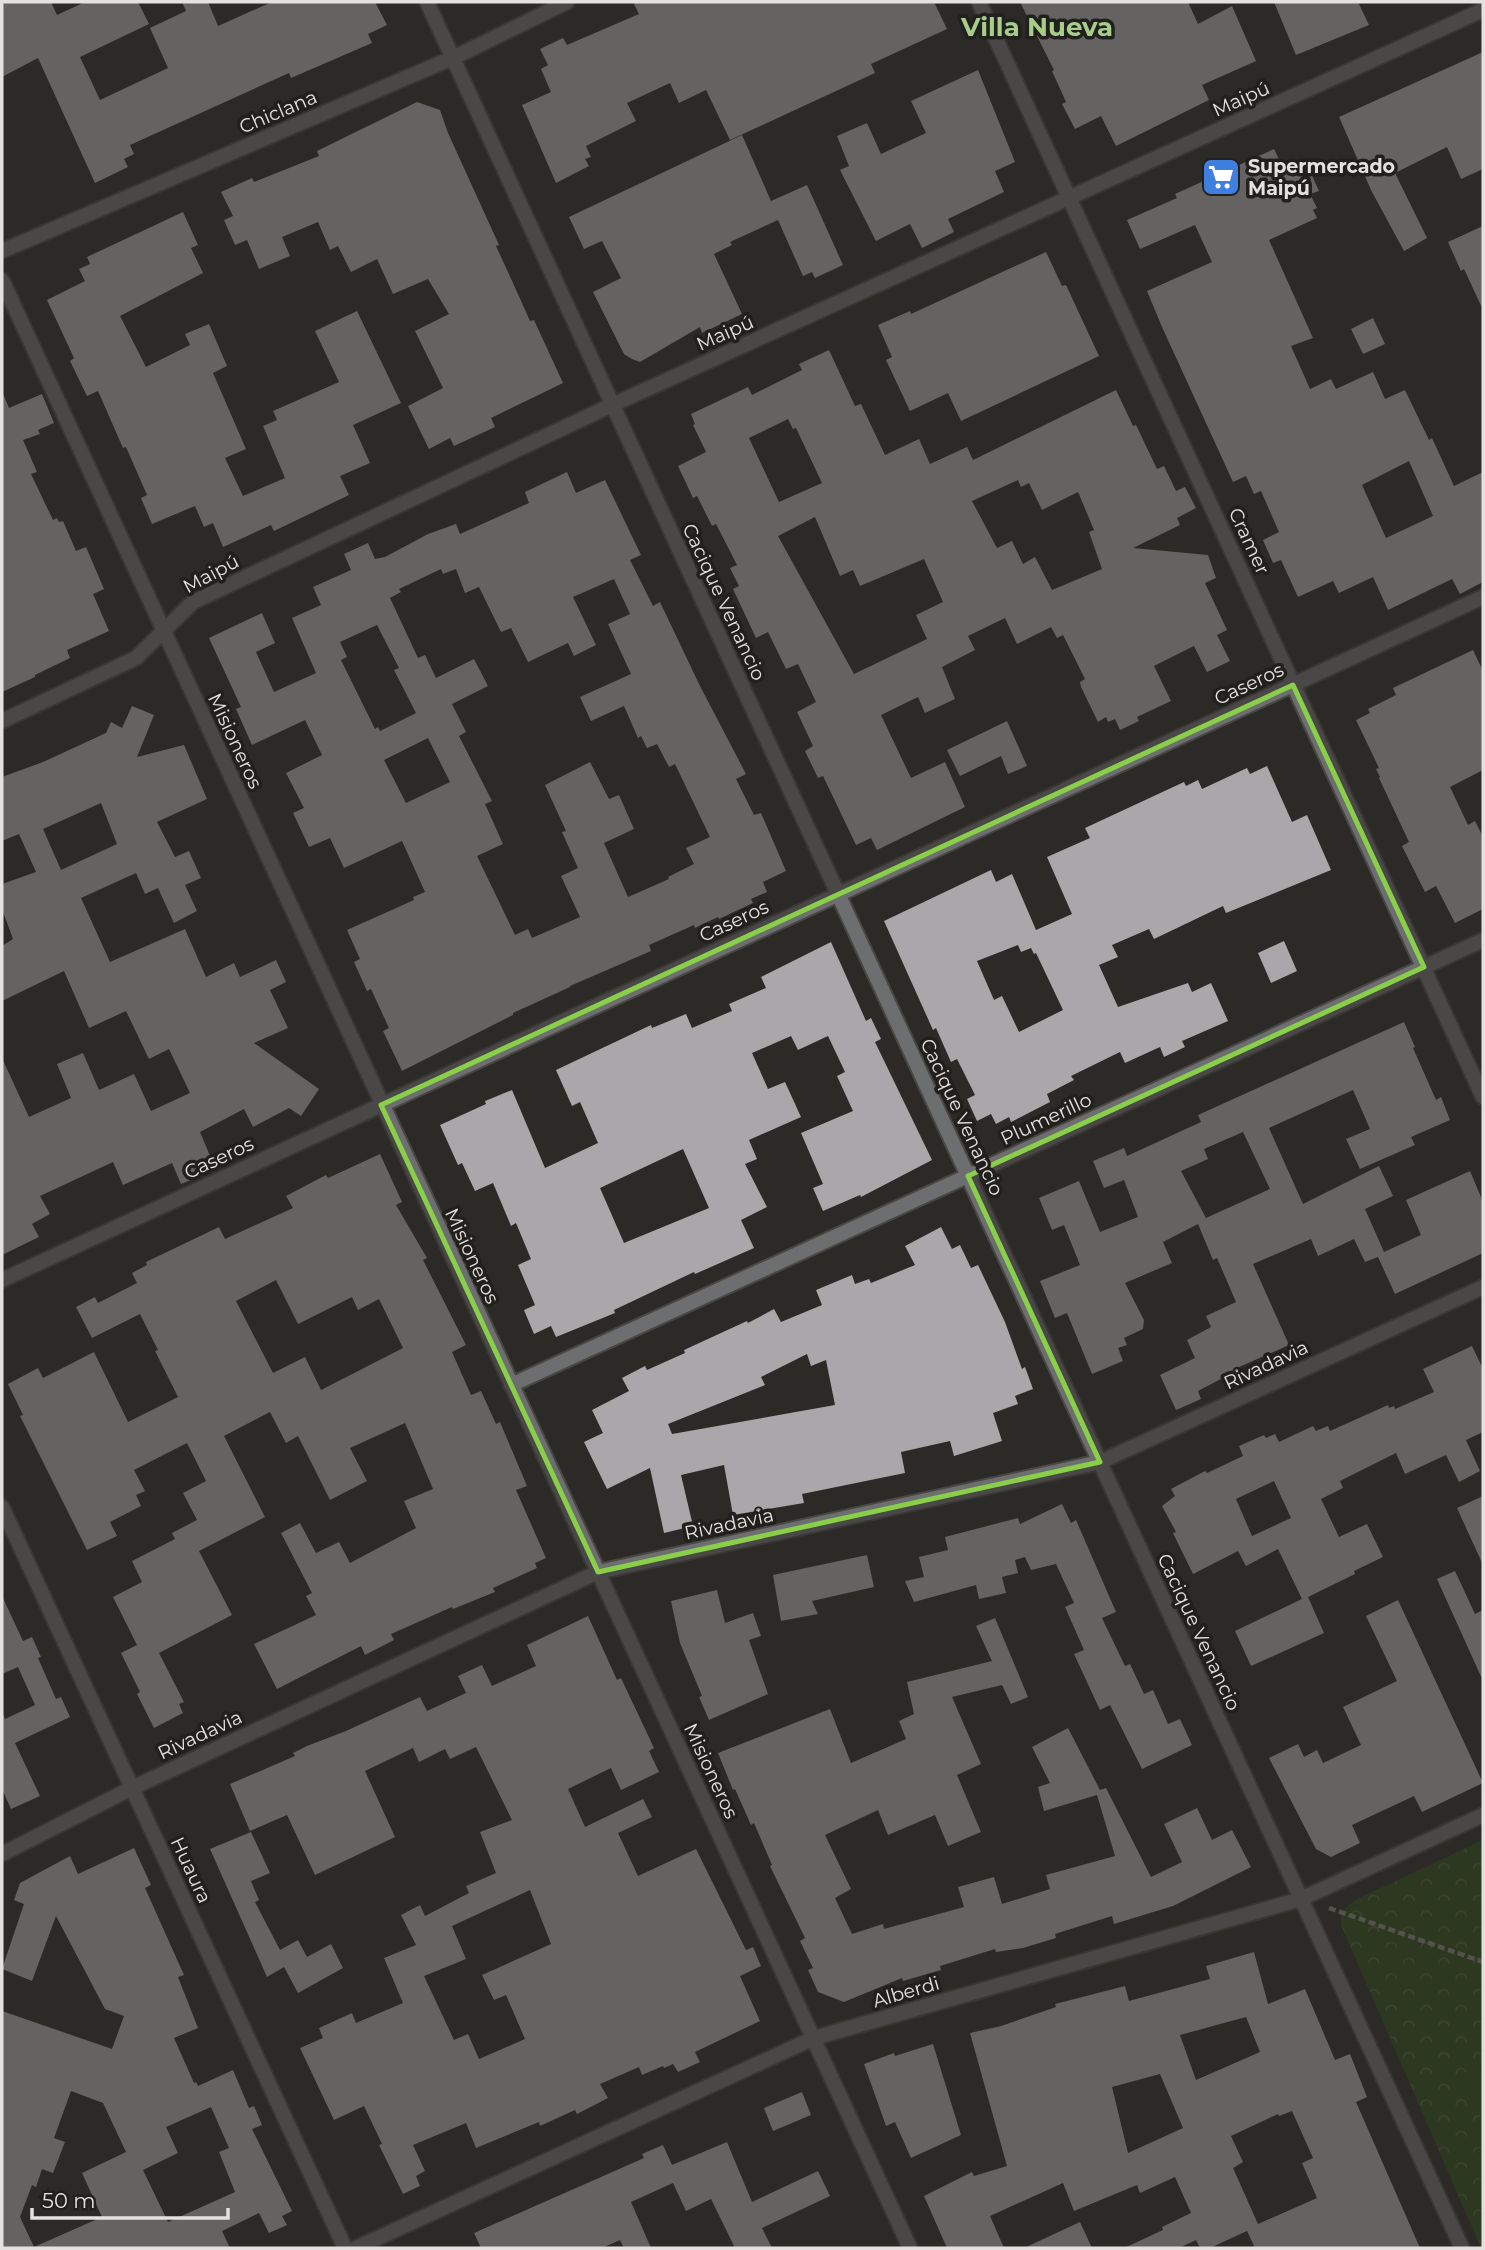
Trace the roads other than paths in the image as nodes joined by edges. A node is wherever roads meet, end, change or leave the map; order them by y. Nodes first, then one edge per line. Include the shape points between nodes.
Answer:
1 (428, 2) edge
2 (567, 2) edge
3 (979, 2) edge
4 (1483, 10) edge
5 (453, 58) junction
6 (1069, 198) junction
7 (2, 251) edge
8 (2, 280) edge
9 (612, 405) junction
10 (1483, 597) edge
11 (164, 631) junction
12 (1293, 685) junction
13 (2, 721) edge
14 (838, 894) junction
15 (1483, 940) edge
16 (1424, 967) junction
17 (1483, 1097) edge
18 (381, 1105) junction
19 (968, 1176) junction
20 (2, 1280) edge
21 (1483, 1287) edge
22 (511, 1385) junction
23 (1100, 1462) junction
24 (2, 1507) edge
25 (597, 1572) junction
26 (132, 1788) junction
27 (1483, 1815) edge
28 (2, 1854) edge
29 (1301, 1899) junction
30 (814, 2038) junction
31 (345, 2248) edge
32 (356, 2248) edge
33 (910, 2248) edge
34 (1462, 2248) edge

1 - 5 street, Cacique Venancio
2 - 5 street, Chiclana
3 - 6 street, Cramer
4 - 6 street, Maipú
5 - 7 street, Chiclana
5 - 9 street, Cacique Venancio
6 - 9 street, Maipú
6 - 12 street, Cramer
8 - 11 street, Misioneros
9 - 11 street, Maipú via 193,602
9 - 14 street, Cacique Venancio
10 - 12 street, Caseros
11 - 13 street, Maipú via 136,658
11 - 18 street, Misioneros
12 - 14 street, Caseros
12 - 16 street, Cramer
14 - 18 street, Caseros
14 - 19 street, Cacique Venancio
15 - 16 street, Plumerillo
16 - 17 street, Cramer
16 - 19 street, Plumerillo
18 - 20 street, Caseros
18 - 22 street, Misioneros
19 - 22 street, Plumerillo
19 - 23 street, Cacique Venancio
21 - 23 street, Rivadavia
22 - 25 street, Misioneros
23 - 25 street, Rivadavia
23 - 29 street, Cacique Venancio
24 - 26 street, Huaura
25 - 26 street, Rivadavia
25 - 30 street, Misioneros
26 - 28 street, Rivadavia
26 - 31 street, Huaura
27 - 29 street, Alberdi
29 - 30 street, Alberdi
29 - 34 street, Cacique Venancio
30 - 32 street, Alberdi
30 - 33 street, Misioneros

